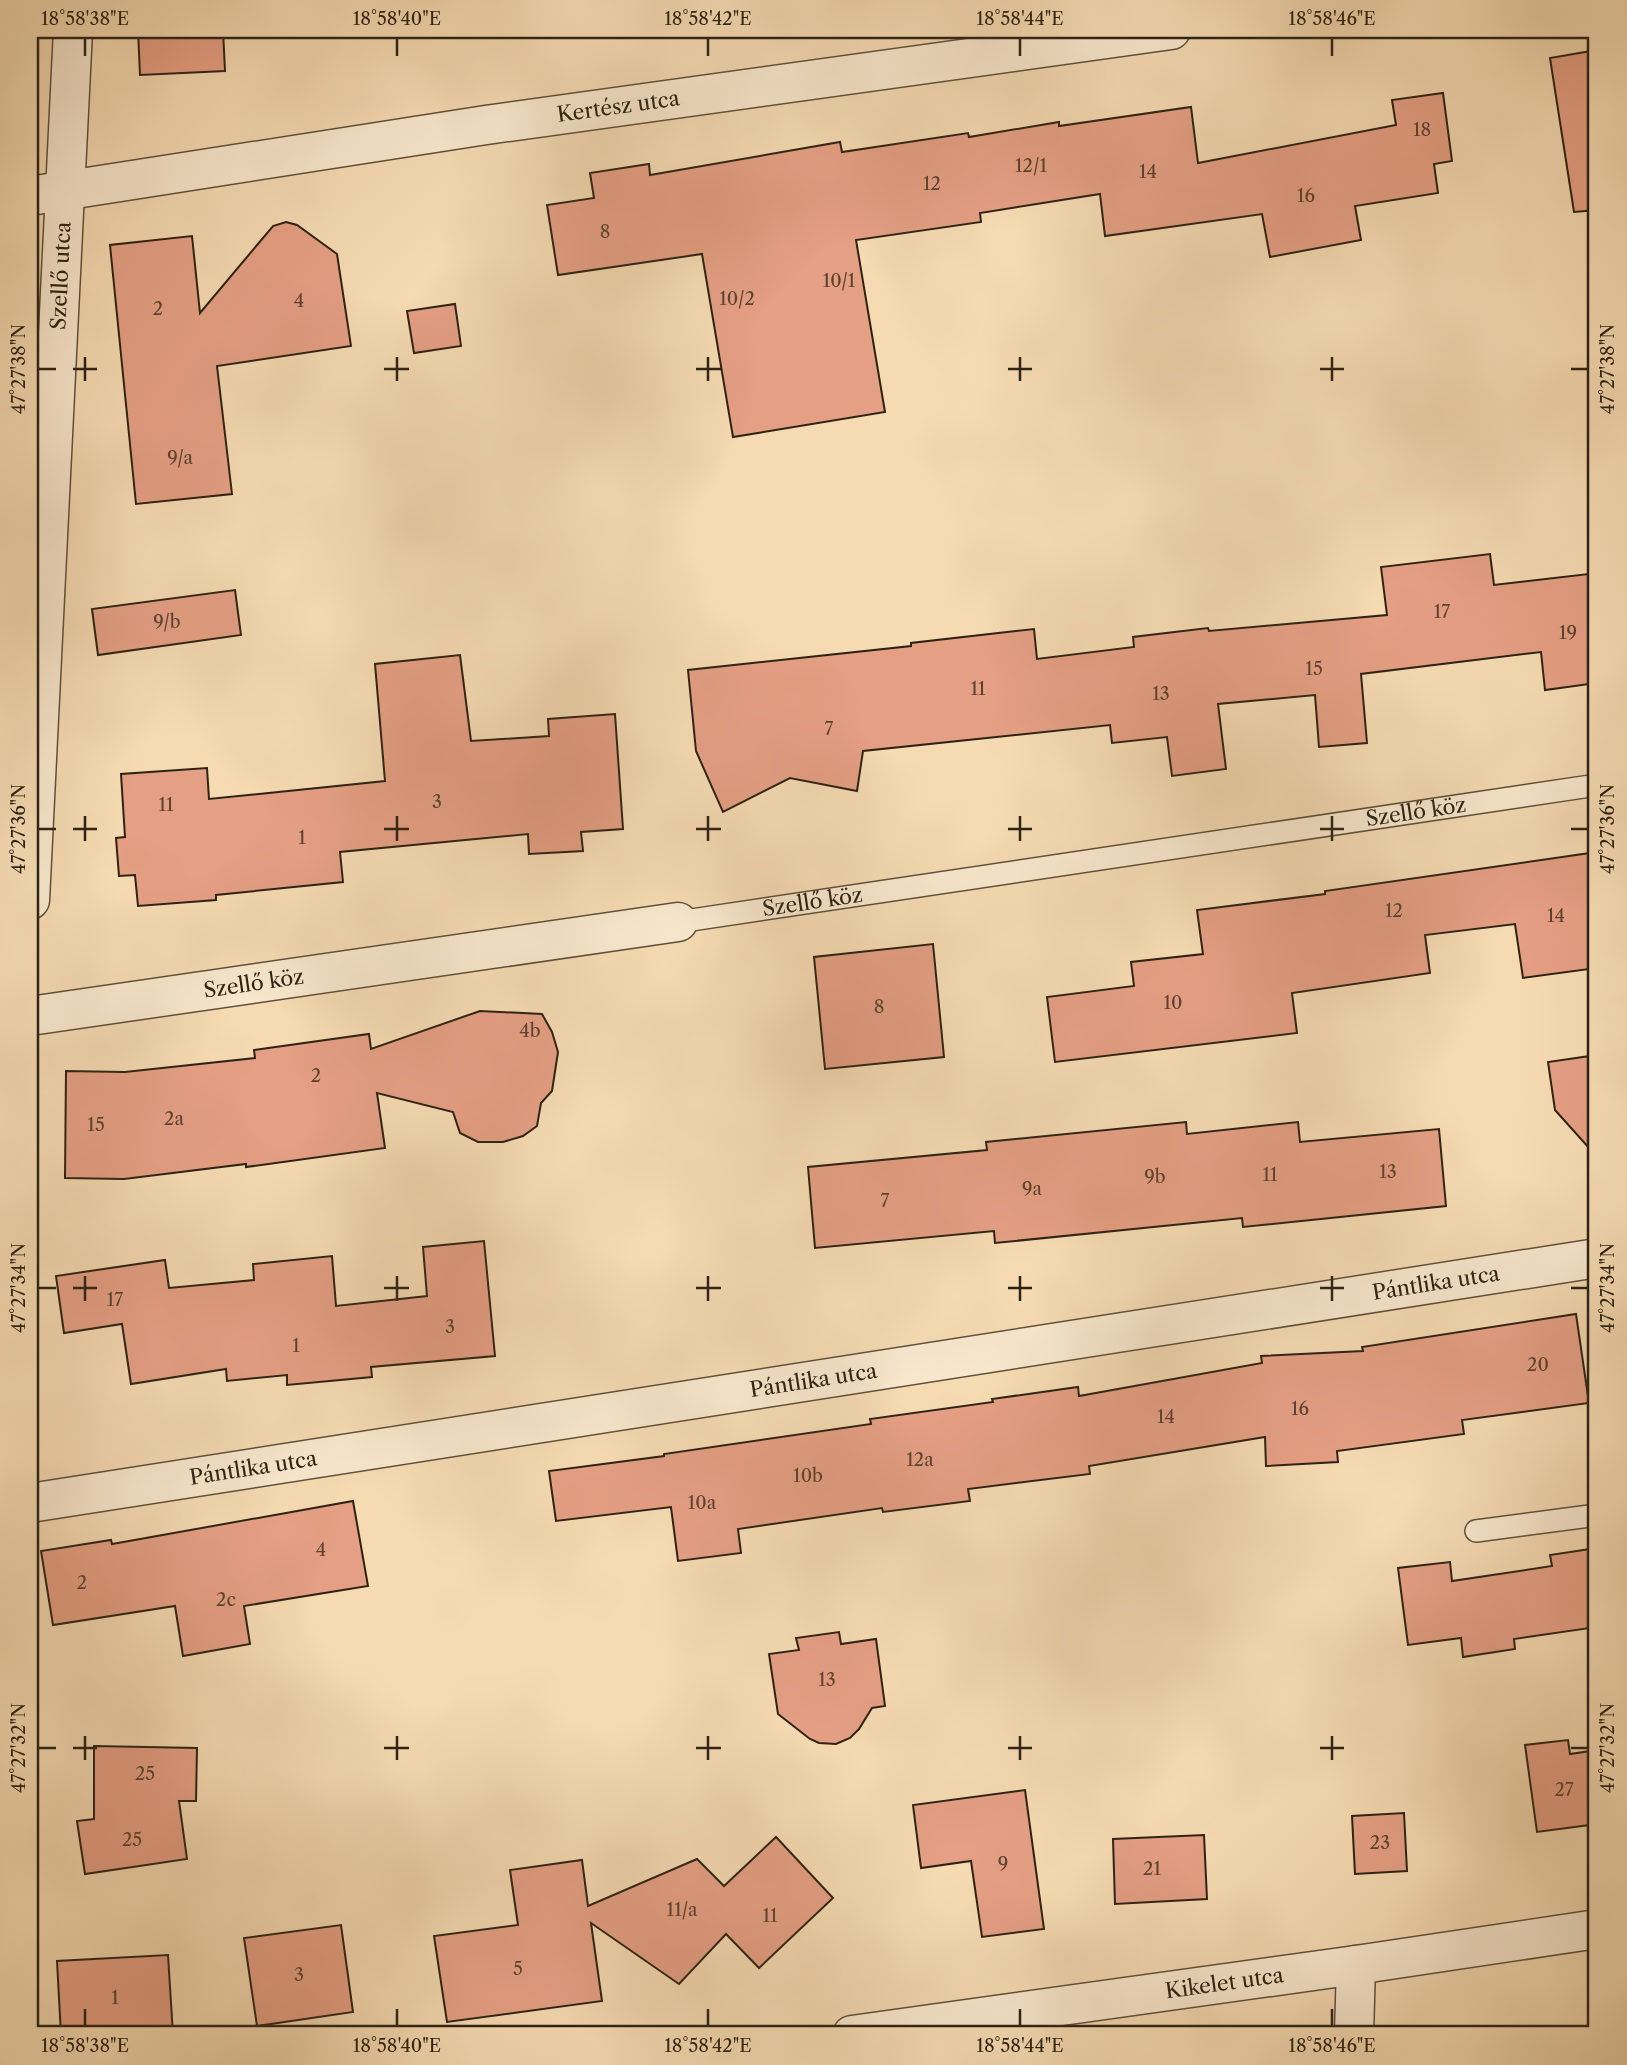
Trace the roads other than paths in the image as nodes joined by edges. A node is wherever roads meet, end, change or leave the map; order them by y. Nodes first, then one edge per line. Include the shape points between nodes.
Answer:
1 (73, 30) edge
2 (1171, 30) edge
3 (48, 193) edge
4 (1597, 785) edge
5 (30, 900) edge
6 (678, 922) joint
7 (30, 1016) edge
8 (1597, 1258) edge
9 (30, 1503) edge
10 (1597, 1515) edge
11 (1476, 1531) dead end
12 (1597, 1929) edge
13 (1356, 1965) junction
14 (852, 2035) edge
15 (1354, 2035) edge

1 - 3 street, Szellő utca
2 - 3 street, Kertész utca via 486,125
3 - 5 street, Szellő utca
4 - 6 lane, Szellő köz
6 - 7 street, Szellő köz
8 - 9 street, Pántlika utca
10 - 11 lane
12 - 13 street, Kikelet utca
13 - 14 street, Kikelet utca
13 - 15 street

